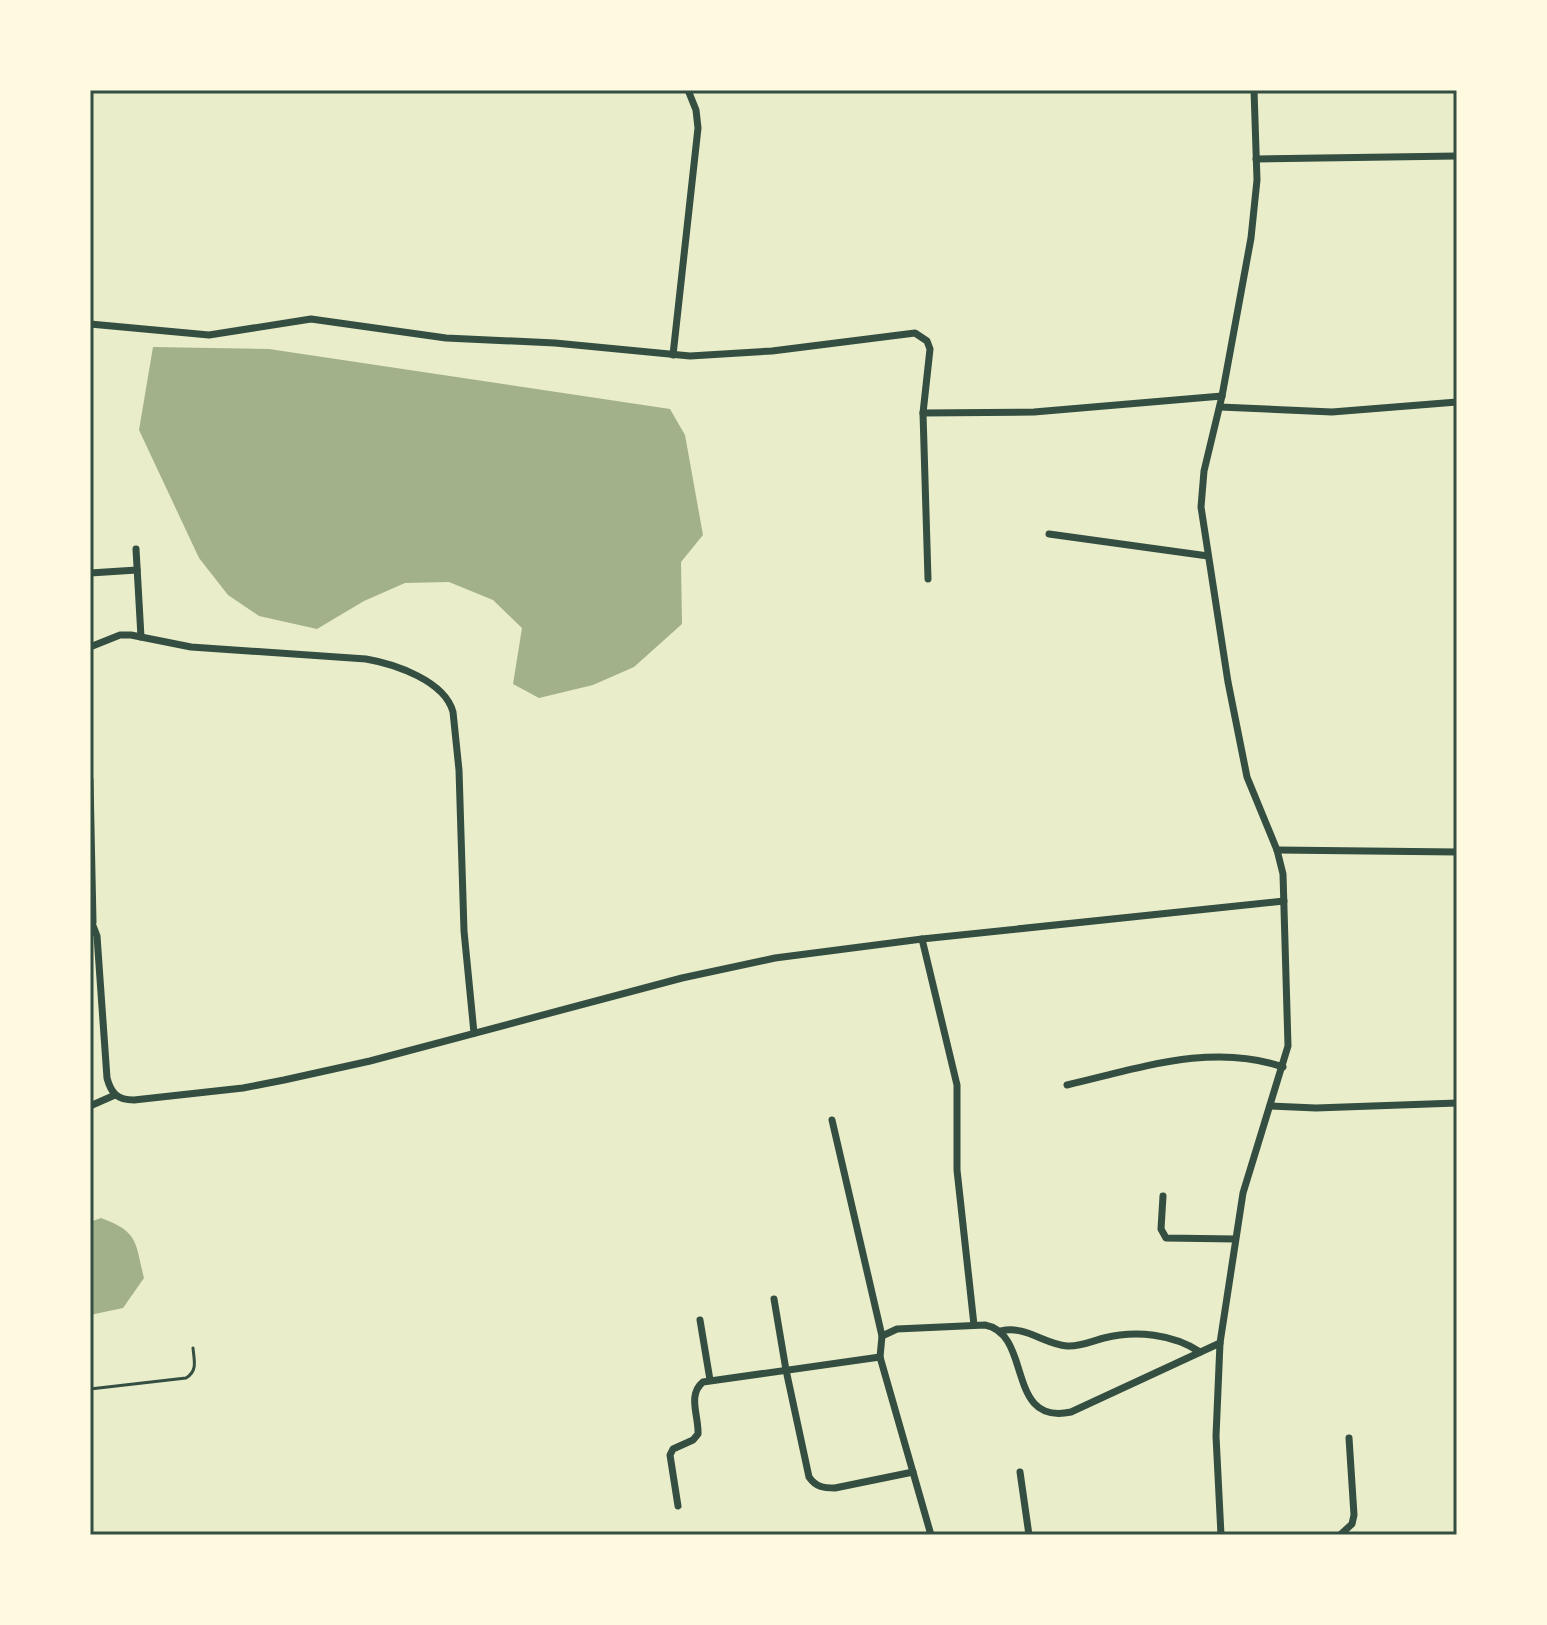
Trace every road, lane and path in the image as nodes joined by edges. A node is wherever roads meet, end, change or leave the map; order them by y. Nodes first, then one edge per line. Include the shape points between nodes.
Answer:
1 (688, 90) edge
2 (1254, 90) edge
3 (1457, 156) edge
4 (1256, 159) junction
5 (90, 324) edge
6 (673, 355) junction
7 (1222, 396) junction
8 (1457, 402) edge
9 (1220, 407) junction
10 (923, 413) junction
11 (1049, 534) dead end
12 (136, 549) dead end
13 (1208, 556) junction
14 (137, 570) junction
15 (90, 573) edge
16 (928, 579) dead end
17 (141, 637) junction
18 (90, 647) edge
19 (90, 780) edge
20 (1277, 850) junction
21 (1457, 852) edge
22 (1284, 901) junction
23 (92, 920) edge
24 (922, 939) junction
25 (474, 1033) junction
26 (1283, 1067) junction
27 (1067, 1085) dead end
28 (115, 1095) junction
29 (1457, 1103) edge
30 (90, 1106) edge
31 (1270, 1106) junction
32 (832, 1120) dead end
33 (1163, 1196) dead end
34 (1235, 1239) junction
35 (774, 1299) dead end
36 (700, 1320) dead end
37 (974, 1325) junction
38 (1001, 1331) junction
39 (882, 1336) junction
40 (1220, 1343) junction
41 (193, 1348) dead end
42 (1200, 1352) junction
43 (880, 1357) junction
44 (786, 1370) junction
45 (710, 1380) junction
46 (90, 1389) edge
47 (1349, 1438) dead end
48 (913, 1472) junction
49 (1020, 1472) dead end
50 (678, 1506) dead end
51 (931, 1535) edge
52 (1029, 1535) edge
53 (1221, 1535) edge
54 (1340, 1535) edge

1 - 6 street via 698,128
2 - 4 street
3 - 4 street
4 - 7 street via 1251,238
5 - 6 street via 209,335 311,319 446,338
6 - 10 street via 726,355 915,333 930,349
7 - 9 street
7 - 10 street via 1034,412
8 - 9 street via 1332,412
9 - 13 street via 1201,507
10 - 16 street
11 - 13 street
12 - 14 street
13 - 20 street via 1247,777
14 - 15 street
14 - 17 street
17 - 18 street via 120,635
17 - 25 street via 191,647 376,661 434,685 447,696 459,770 463,917
19 - 23 street
20 - 21 street
20 - 22 street
22 - 24 street
22 - 26 street via 1289,1020
23 - 28 street via 107,1078
24 - 25 street via 722,968
24 - 37 street via 957,1085 957,1170
25 - 28 street via 243,1088 134,1100
26 - 27 street via 1200,1057
26 - 31 street
28 - 30 street
29 - 31 street
31 - 34 street
32 - 39 street
33 - 34 street via 1161,1229 1166,1238
34 - 40 street
35 - 44 street
36 - 45 street
37 - 38 street
37 - 39 street via 897,1329
38 - 42 street via 1017,1329 1067,1346 1119,1335 1156,1336
38 - 42 street via 1027,1392 1051,1415 1071,1412
39 - 43 street
40 - 42 street
40 - 53 street via 1216,1436
41 - 46 path via 195,1368 186,1378
43 - 44 street
43 - 48 street
44 - 45 street
44 - 48 street via 814,1484 835,1488
45 - 50 street via 693,1394 698,1434 670,1455
47 - 54 street via 1354,1515
48 - 51 street
49 - 52 street

